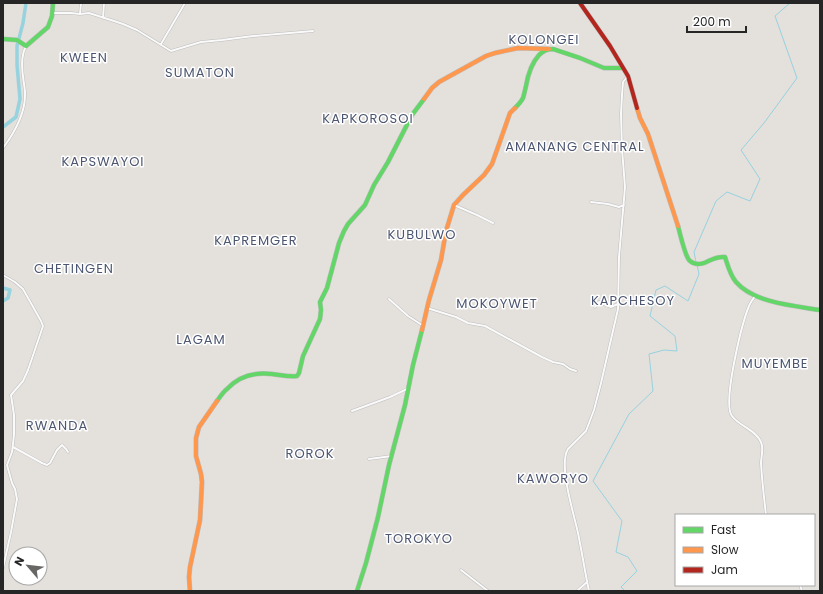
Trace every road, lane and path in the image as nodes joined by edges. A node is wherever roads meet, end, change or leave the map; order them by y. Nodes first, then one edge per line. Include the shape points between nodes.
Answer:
1 (53, 3) edge
2 (81, 3) edge
3 (104, 3) edge
4 (185, 3) edge
5 (580, 3) edge
6 (53, 13) junction
7 (80, 14) junction
8 (103, 18) junction
9 (313, 31) dead end
10 (3, 39) edge
11 (161, 44) junction
12 (25, 45) junction
13 (549, 49) junction
14 (622, 68) junction
15 (628, 76) junction
16 (3, 148) edge
17 (591, 202) dead end
18 (454, 205) junction
19 (624, 205) junction
20 (493, 223) dead end
21 (3, 275) edge
22 (755, 295) junction
23 (389, 299) dead end
24 (618, 304) junction
25 (595, 307) dead end
26 (427, 308) junction
27 (820, 310) edge
28 (423, 326) junction
29 (576, 371) dead end
30 (408, 388) junction
31 (352, 411) dead end
32 (13, 447) junction
33 (68, 452) dead end
34 (392, 456) junction
35 (369, 459) dead end
36 (766, 514) edge
37 (3, 568) edge
38 (462, 570) dead end
39 (588, 582) junction
40 (190, 591) edge
41 (356, 591) edge
42 (488, 591) edge
43 (577, 591) edge
44 (589, 591) edge

1 - 6 street
2 - 7 street
3 - 8 street
4 - 11 street
5 - 14 street
6 - 7 street
6 - 12 street via 48,28
7 - 8 street
8 - 11 street via 131,27
9 - 11 street via 201,42 174,50 169,50
10 - 12 street via 17,40
12 - 16 street via 22,55 25,103 14,132
13 - 14 street via 604,68
13 - 18 street via 534,61 523,98 510,113 488,170
13 - 40 street via 518,48 495,53 435,85 412,114 363,208 344,231 327,288 320,302 320,319 297,376 244,376 226,389 206,416 196,438 196,456 202,482 200,520 190,567
14 - 15 street
15 - 19 street via 623,82 621,114
15 - 22 street via 688,259 699,264 723,256 735,281
17 - 19 street via 619,208
18 - 20 street
18 - 26 street
19 - 24 street
21 - 32 street via 23,289 43,326 26,377 11,395 14,416
22 - 27 street
22 - 36 street via 749,307 733,364 730,408 732,417 761,441
23 - 28 street
24 - 25 street via 611,307 599,302
24 - 39 street via 594,410 586,431 568,449 565,458 570,499
26 - 28 street
26 - 29 street via 468,323 485,326 542,357
28 - 30 street
30 - 31 street
30 - 34 street
32 - 33 street via 47,465 62,445
32 - 37 street via 6,462 17,499
34 - 35 street
34 - 41 street via 366,563
38 - 42 street
39 - 43 street
39 - 44 street

